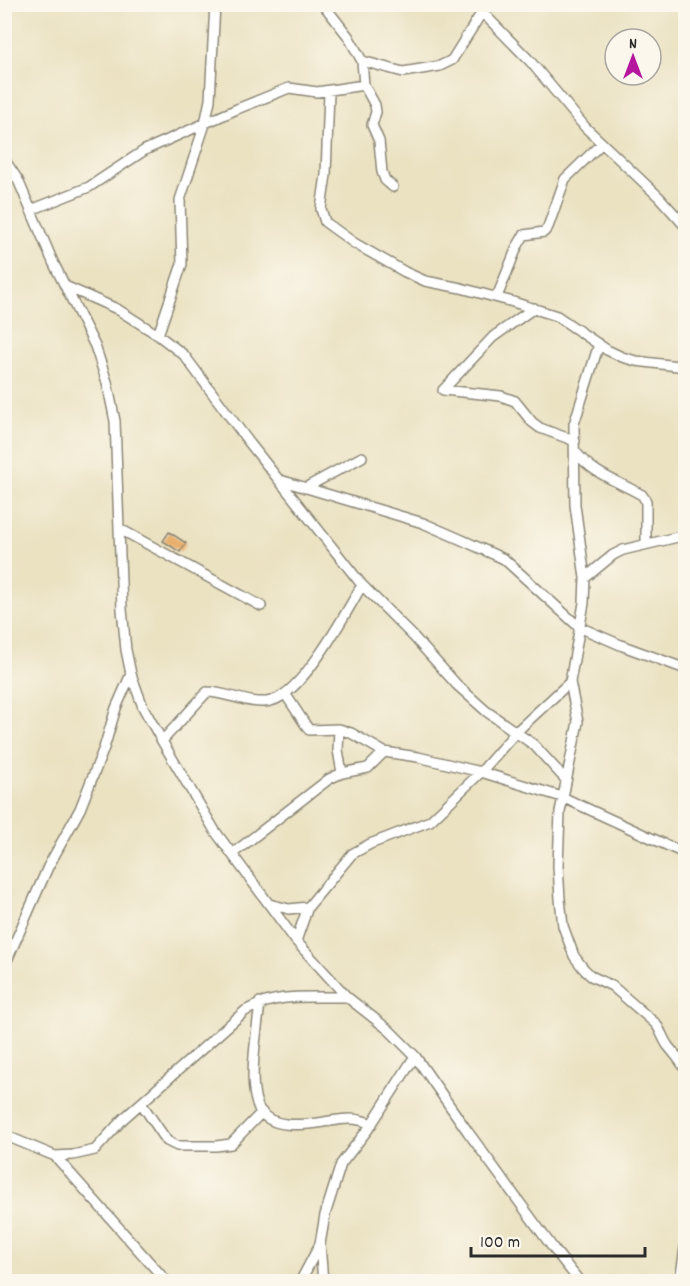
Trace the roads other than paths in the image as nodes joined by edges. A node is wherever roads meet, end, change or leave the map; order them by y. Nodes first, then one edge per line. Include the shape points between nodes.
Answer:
1 (215, 4) edge
2 (323, 4) edge
3 (472, 4) edge
4 (482, 12) junction
5 (362, 61) junction
6 (364, 85) junction
7 (329, 92) junction
8 (205, 124) junction
9 (602, 143) junction
10 (4, 159) edge
11 (393, 187) dead end
12 (31, 210) junction
13 (686, 227) edge
14 (65, 286) junction
15 (497, 297) junction
16 (534, 308) junction
17 (158, 335) junction
18 (599, 344) junction
19 (686, 367) edge
20 (575, 446) junction
21 (362, 457) dead end
22 (280, 480) junction
23 (305, 488) junction
24 (120, 529) junction
25 (686, 536) edge
26 (646, 544) junction
27 (585, 578) junction
28 (362, 585) junction
29 (261, 606) dead end
30 (579, 627) junction
31 (686, 669) edge
32 (131, 674) junction
33 (570, 682) junction
34 (286, 695) junction
35 (339, 729) junction
36 (516, 732) junction
37 (162, 741) junction
38 (384, 752) junction
39 (481, 772) junction
40 (342, 773) junction
41 (566, 780) junction
42 (562, 797) junction
43 (232, 854) junction
44 (686, 854) edge
45 (268, 904) junction
46 (308, 907) junction
47 (296, 941) junction
48 (4, 967) edge
49 (347, 997) junction
50 (260, 1002) junction
51 (415, 1056) junction
52 (686, 1071) edge
53 (141, 1103) junction
54 (262, 1112) junction
55 (372, 1124) junction
56 (4, 1135) edge
57 (55, 1156) junction
58 (686, 1241) edge
59 (320, 1244) junction
60 (167, 1281) edge
61 (300, 1281) edge
62 (323, 1281) edge
63 (580, 1281) edge
64 (680, 1281) edge

1 - 8 street
2 - 5 street
3 - 4 street
4 - 5 street via 452,60 440,66 403,72
4 - 9 street
5 - 6 street
6 - 7 street
6 - 11 street via 375,105 372,125 379,141 382,172
7 - 8 street via 289,88
7 - 15 street via 326,183 321,208 325,222 354,243 425,281
8 - 12 street via 145,150 89,187
8 - 17 street via 180,200 182,264
9 - 13 street
9 - 15 street via 565,179 544,232 524,235
10 - 12 street
12 - 14 street
14 - 17 street via 117,309
14 - 24 street via 95,346 107,382 115,421
15 - 16 street
16 - 18 street via 557,316
16 - 20 street via 494,337 443,390 515,400 532,422
17 - 22 street via 184,355
18 - 19 street via 636,361
18 - 20 street via 574,424
20 - 26 street via 583,462 598,473 642,495 646,501
20 - 27 street via 575,505
21 - 23 street
22 - 23 street
22 - 28 street
23 - 30 street via 423,523 504,559
24 - 29 street
24 - 32 street via 122,609
25 - 26 street
26 - 27 street via 613,555
27 - 30 street
28 - 34 street via 315,661
28 - 36 street via 457,685
30 - 31 street
30 - 33 street
32 - 37 street
32 - 48 street via 80,809 48,867
33 - 36 street
33 - 41 street via 578,722
34 - 35 street via 309,730
34 - 37 street via 258,701 207,692
35 - 38 street
35 - 40 street
36 - 39 street
36 - 41 street via 534,745
37 - 43 street
38 - 39 street
38 - 40 street via 368,768
39 - 42 street
39 - 46 street via 430,821 351,854
40 - 43 street
41 - 42 street
42 - 44 street
42 - 52 street via 560,899 563,926 574,956 591,976 612,986 656,1023
43 - 45 street
45 - 46 street via 290,909
45 - 47 street
46 - 47 street
47 - 49 street
49 - 50 street via 280,997
49 - 51 street
50 - 53 street
50 - 54 street via 254,1075 256,1101
51 - 55 street
51 - 63 street
53 - 54 street via 168,1141 177,1146 231,1144
53 - 57 street via 95,1149
54 - 55 street via 283,1124 355,1118
55 - 59 street via 341,1164
56 - 57 street
57 - 60 street
58 - 64 street
59 - 61 street
59 - 62 street

